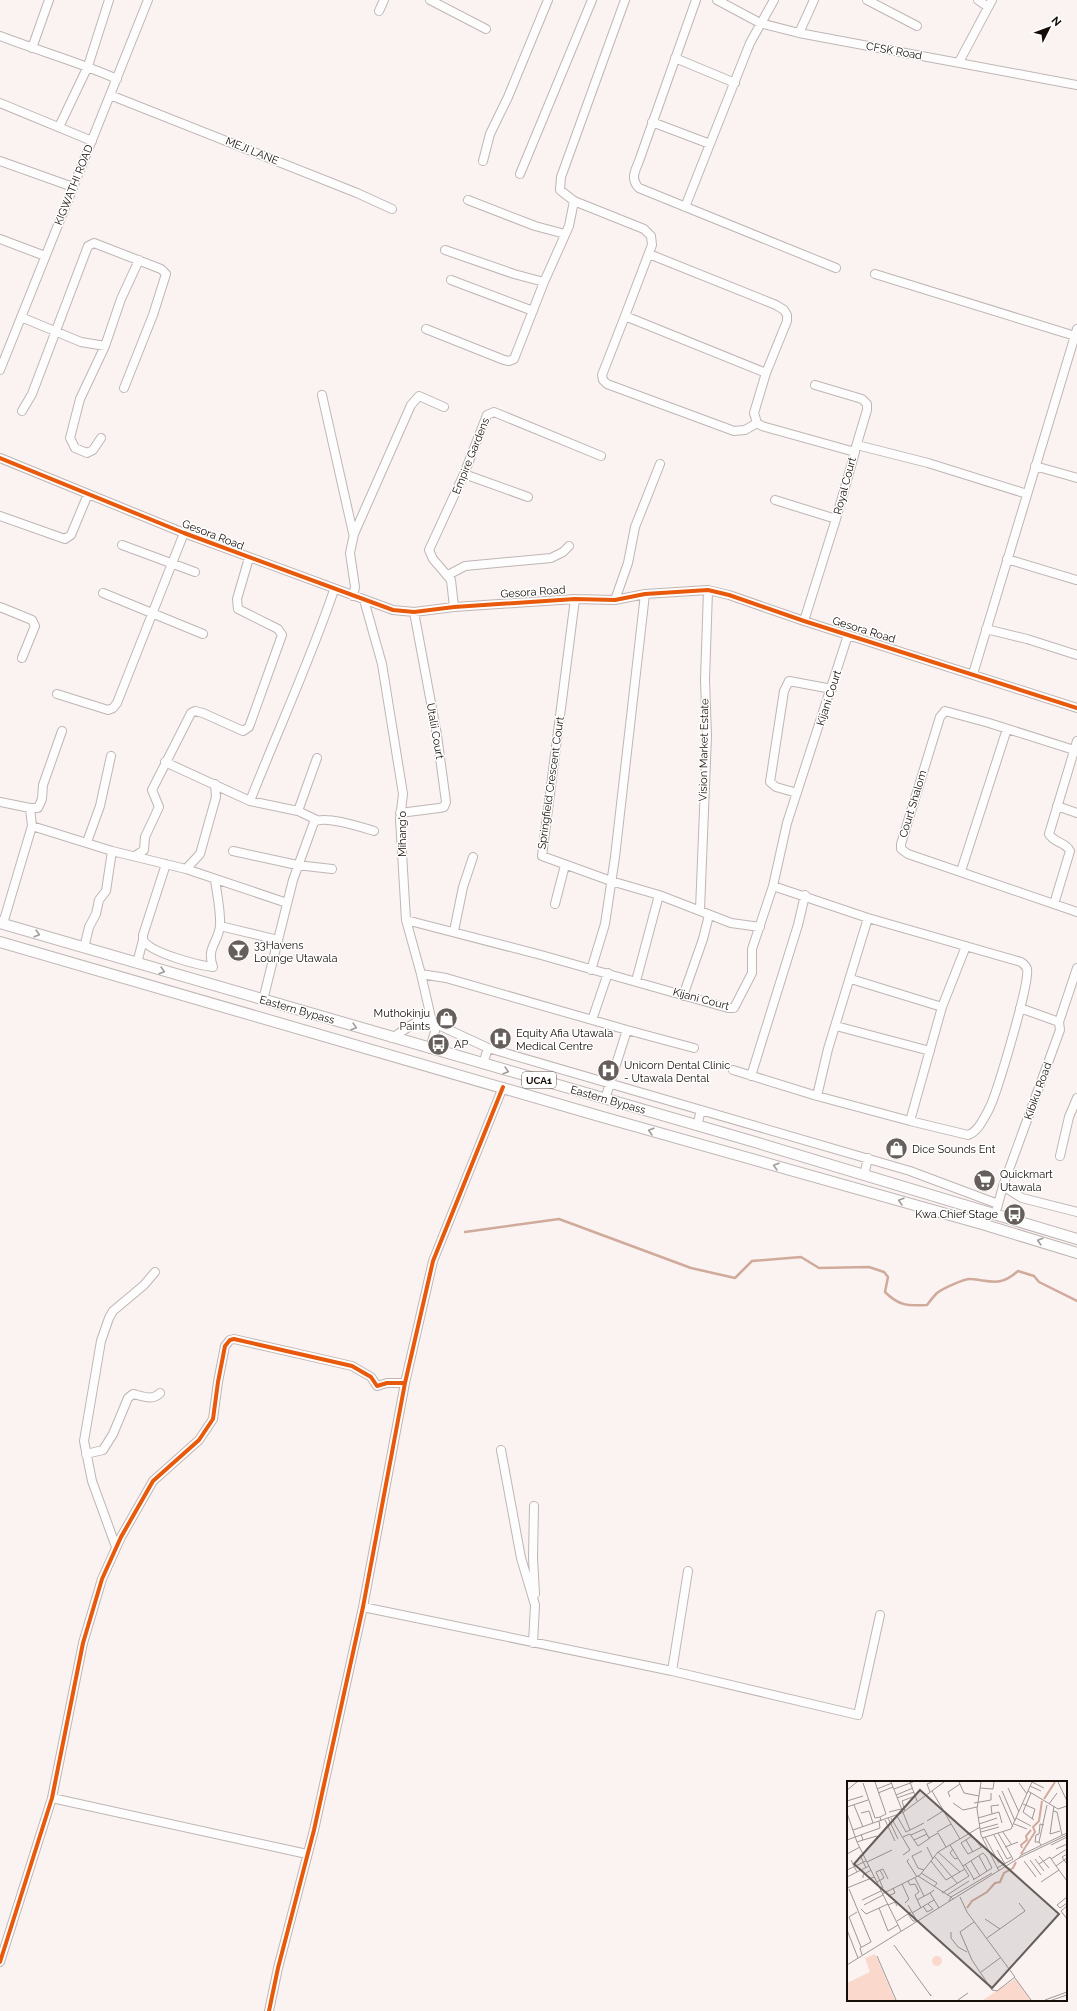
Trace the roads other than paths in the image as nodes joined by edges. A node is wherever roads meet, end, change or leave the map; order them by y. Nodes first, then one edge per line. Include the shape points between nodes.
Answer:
1 (49, 0) edge
2 (109, 0) edge
3 (148, 0) edge
4 (384, 0) edge
5 (430, 0) edge
6 (548, 0) edge
7 (592, 0) edge
8 (625, 0) edge
9 (696, 0) edge
10 (717, 0) edge
11 (774, 0) edge
12 (814, 0) edge
13 (867, 0) edge
14 (978, 0) edge
15 (990, 4) edge
16 (379, 11) dead end
17 (760, 23) junction
18 (917, 26) dead end
19 (486, 29) dead end
20 (799, 33) junction
21 (0, 36) edge
22 (32, 48) junction
23 (675, 58) junction
24 (959, 62) junction
25 (88, 66) junction
26 (117, 79) junction
27 (735, 83) junction
28 (1077, 85) edge
29 (110, 95) junction
30 (0, 103) edge
31 (652, 122) junction
32 (59, 127) junction
33 (92, 141) junction
34 (710, 144) junction
35 (0, 161) edge
36 (483, 161) dead end
37 (520, 174) dead end
38 (73, 187) junction
39 (468, 200) dead end
40 (574, 201) junction
41 (685, 207) junction
42 (392, 208) dead end
43 (565, 234) junction
44 (0, 238) edge
45 (445, 250) dead end
46 (649, 254) junction
47 (45, 256) junction
48 (139, 260) junction
49 (836, 268) dead end
50 (875, 274) dead end
51 (451, 280) dead end
52 (544, 282) junction
53 (532, 311) junction
54 (625, 316) junction
55 (21, 317) junction
56 (426, 329) dead end
57 (55, 332) junction
58 (1076, 333) edge
59 (104, 346) junction
60 (0, 370) edge
61 (766, 373) junction
62 (815, 385) dead end
63 (124, 388) dead end
64 (322, 395) dead end
65 (444, 407) dead end
66 (22, 411) dead end
67 (757, 423) junction
68 (101, 438) dead end
69 (856, 449) junction
70 (601, 456) dead end
71 (0, 458) edge
72 (660, 464) dead end
73 (1035, 466) junction
74 (464, 474) junction
75 (1077, 478) edge
76 (88, 494) junction
77 (1027, 494) junction
78 (528, 497) dead end
79 (775, 500) dead end
80 (0, 516) edge
81 (836, 519) junction
82 (184, 533) junction
83 (354, 534) junction
84 (122, 545) dead end
85 (569, 546) dead end
86 (249, 558) junction
87 (1007, 559) junction
88 (172, 563) junction
89 (195, 572) dead end
90 (448, 575) junction
91 (1076, 580) dead end
92 (334, 590) junction
93 (708, 590) junction
94 (103, 593) dead end
95 (646, 594) junction
96 (353, 596) junction
97 (575, 598) junction
98 (364, 600) junction
99 (615, 600) junction
100 (0, 607) edge
101 (454, 607) junction
102 (414, 612) junction
103 (152, 614) junction
104 (804, 621) junction
105 (986, 629) junction
106 (203, 634) dead end
107 (848, 635) junction
108 (1077, 655) edge
109 (22, 658) dead end
110 (973, 674) junction
111 (832, 689) junction
112 (57, 694) dead end
113 (1077, 708) edge
114 (1007, 729) junction
115 (62, 731) dead end
116 (1077, 741) edge
117 (1074, 750) junction
118 (111, 756) dead end
119 (317, 758) dead end
120 (165, 762) junction
121 (215, 784) junction
122 (797, 793) junction
123 (250, 800) junction
124 (0, 802) edge
125 (1058, 806) junction
126 (30, 808) junction
127 (298, 811) junction
128 (400, 813) junction
129 (1077, 813) edge
130 (317, 820) junction
131 (32, 826) junction
132 (374, 831) dead end
133 (87, 842) junction
134 (112, 851) junction
135 (233, 851) dead end
136 (135, 856) junction
137 (473, 857) dead end
138 (166, 864) junction
139 (564, 865) junction
140 (298, 866) junction
141 (186, 869) junction
142 (332, 870) dead end
143 (962, 871) junction
144 (215, 880) junction
145 (611, 881) junction
146 (773, 886) junction
147 (659, 895) junction
148 (805, 895) junction
149 (287, 903) junction
150 (555, 904) dead end
151 (1054, 904) junction
152 (700, 910) junction
153 (1077, 912) edge
154 (709, 915) junction
155 (868, 918) junction
156 (1, 920) edge
157 (406, 920) junction
158 (220, 926) junction
159 (760, 927) junction
160 (454, 931) junction
161 (143, 940) junction
162 (278, 940) junction
163 (0, 942) edge
164 (966, 946) junction
165 (84, 948) junction
166 (137, 963) junction
167 (1077, 968) edge
168 (591, 970) junction
169 (608, 973) junction
170 (421, 974) junction
171 (851, 979) junction
172 (636, 981) junction
173 (683, 996) junction
174 (263, 1000) junction
175 (942, 1007) junction
176 (1020, 1008) junction
177 (592, 1020) junction
178 (432, 1022) junction
179 (1060, 1022) junction
180 (836, 1026) junction
181 (627, 1030) junction
182 (392, 1038) junction
183 (488, 1048) junction
184 (694, 1048) dead end
185 (430, 1049) junction
186 (930, 1051) junction
187 (483, 1064) junction
188 (733, 1070) dead end
189 (751, 1076) junction
190 (610, 1082) junction
191 (503, 1087) junction
192 (817, 1096) junction
193 (1077, 1098) edge
194 (605, 1099) junction
195 (701, 1110) junction
196 (910, 1121) junction
197 (697, 1126) junction
198 (748, 1140) junction
199 (1060, 1156) dead end
200 (744, 1157) junction
201 (868, 1158) junction
202 (864, 1175) junction
203 (1003, 1186) junction
204 (998, 1204) junction
205 (1077, 1212) edge
206 (995, 1214) junction
207 (1077, 1239) edge
208 (1077, 1252) edge
209 (155, 1272) dead end
210 (405, 1383) junction
211 (160, 1393) dead end
212 (501, 1450) dead end
213 (86, 1454) junction
214 (534, 1506) dead end
215 (116, 1547) junction
216 (688, 1571) dead end
217 (535, 1605) junction
218 (363, 1607) junction
219 (880, 1615) dead end
220 (533, 1643) junction
221 (672, 1671) junction
222 (52, 1798) junction
223 (307, 1854) junction
224 (0, 1962) edge
225 (269, 2011) edge

1 - 22 street
2 - 25 street
3 - 26 street, KIGWATHI ROAD
4 - 16 street
5 - 19 street
6 - 36 street via 490,134
7 - 37 street
8 - 40 street via 561,177 560,190
9 - 23 street
10 - 17 street, CFSK Road
11 - 17 street
12 - 20 street
13 - 18 street
14 - 15 street
15 - 24 street
17 - 20 street, CFSK Road
17 - 27 street
20 - 24 street, CFSK Road
21 - 22 street
22 - 25 street
23 - 27 street
23 - 31 street
24 - 28 street, CFSK Road
25 - 26 street
25 - 32 street
26 - 29 street, KIGWATHI ROAD
27 - 34 street
29 - 33 street, KIGWATHI ROAD
29 - 42 street, MEJI LANE
30 - 32 street
31 - 34 street
31 - 41 street via 633,178 635,184
32 - 33 street
33 - 38 street, KIGWATHI ROAD
34 - 41 street
35 - 38 street
38 - 47 street, KIGWATHI ROAD
39 - 43 street via 535,226
40 - 43 street
40 - 46 street via 644,229 651,236
41 - 49 street
43 - 52 street
44 - 47 street
45 - 52 street
46 - 54 street
46 - 61 street via 760,297 784,310 787,320
47 - 55 street, KIGWATHI ROAD
48 - 57 street via 98,244 88,246
48 - 59 street
48 - 63 street via 161,269 166,278
50 - 58 street
51 - 53 street
52 - 53 street
53 - 56 street via 516,355 509,361
54 - 61 street
54 - 67 street via 602,375 607,384 734,431 745,430
55 - 57 street
55 - 60 street, KIGWATHI ROAD
57 - 59 street via 82,342
57 - 66 street via 32,394
58 - 73 street
59 - 68 street via 80,399 70,438 75,448 87,453 93,450
61 - 67 street via 754,413
62 - 69 street via 862,399 867,404
64 - 83 street
65 - 83 street via 418,396 415,398
67 - 69 street, Royal Court
69 - 77 street via 928,463
69 - 81 street, Royal Court
70 - 74 street, Empire Gardens via 491,412 487,415
71 - 76 street, Gesora Road
72 - 99 street via 635,527 628,563
73 - 75 street
73 - 77 street
74 - 78 street
74 - 90 street, Empire Gardens via 429,550 432,559
76 - 80 street via 71,535 65,539
76 - 82 street, Gesora Road
77 - 87 street
79 - 81 street
81 - 104 street, Royal Court
82 - 86 street, Gesora Road
82 - 88 street
83 - 96 street via 350,553 355,587
84 - 88 street
85 - 90 street via 551,558 465,566
86 - 92 street, Gesora Road
86 - 120 street via 237,599 238,609 241,613 278,629 282,635 249,727 244,730 195,711 191,713
87 - 91 street
87 - 105 street
88 - 89 street
88 - 103 street
90 - 101 street
92 - 96 street, Gesora Road
92 - 123 street via 313,651
93 - 95 street, Gesora Road
93 - 104 street, Gesora Road
93 - 152 street, Vision Market Estate via 705,680 707,736
94 - 103 street
95 - 99 street, Gesora Road
95 - 145 street
96 - 98 street, Gesora Road
97 - 99 street, Gesora Road
97 - 101 street, Gesora Road
97 - 139 street, Springfield Crescent Court via 542,854 544,858
98 - 102 street, Gesora Road via 393,610
98 - 128 street, Mihang'o via 382,664 403,794
100 - 109 street via 32,620 35,626
101 - 102 street, Gesora Road
102 - 128 street, Utalii Court via 437,735 446,802 444,807
103 - 106 street
103 - 112 street via 113,708 96,708
104 - 107 street, Gesora Road
105 - 108 street
105 - 110 street
107 - 110 street, Gesora Road
107 - 111 street, Kijani Court
110 - 113 street, Gesora Road
111 - 122 street, Kijani Court
111 - 122 street via 789,682 784,691 770,782 776,787
114 - 117 street, Court Shalom
114 - 143 street
114 - 143 street, Court Shalom via 947,711 942,712 940,717 901,849 908,854
115 - 126 street via 43,784 42,799 38,808
116 - 117 street
117 - 125 street
118 - 133 street via 100,806
119 - 127 street
120 - 121 street
120 - 136 street via 152,790 159,807 145,837 144,850
121 - 123 street
121 - 141 street via 216,797 200,854
122 - 146 street, Kijani Court via 787,823
123 - 127 street
124 - 126 street
125 - 129 street
125 - 151 street via 1049,834 1054,840 1065,845 1070,852
126 - 131 street
127 - 130 street
128 - 157 street, Mihang'o
130 - 132 street via 347,823
130 - 140 street
131 - 133 street
131 - 156 street
133 - 134 street
134 - 136 street
134 - 165 street via 106,891 89,927
135 - 140 street
136 - 138 street
137 - 160 street via 463,887
138 - 141 street
138 - 161 street
139 - 145 street, Springfield Crescent Court
139 - 150 street
140 - 142 street
140 - 149 street
141 - 144 street
143 - 151 street, Court Shalom
144 - 149 street
144 - 158 street
145 - 147 street, Springfield Crescent Court
145 - 168 street via 605,924
146 - 148 street
146 - 159 street, Kijani Court
147 - 152 street, Springfield Crescent Court
147 - 172 street
148 - 155 street
148 - 189 street
149 - 162 street
151 - 153 street, Court Shalom
152 - 154 street, Springfield Crescent Court
154 - 159 street, Springfield Crescent Court via 730,923
154 - 173 street
155 - 164 street
155 - 171 street
156 -> 165 main road, Eastern Bypass / UCA1
157 - 160 street, Kijani Court
157 - 170 street, Mihang'o
158 - 161 street via 210,952 213,967 200,965 150,947
158 - 162 street
159 - 173 street, Kijani Court via 752,950 752,973 734,1008
160 - 168 street, Kijani Court
161 - 166 street
162 - 174 street
163 - 191 main road, Eastern Bypass / UCA1
164 - 175 street
164 - 176 street via 1025,964 1027,972
165 - 166 main road, Eastern Bypass / UCA1
166 -> 174 main road, Eastern Bypass / UCA1
167 - 179 street, Kibiku Road
168 - 169 street, Kijani Court
169 - 172 street, Kijani Court
169 - 177 street
170 - 177 street via 446,978
170 - 178 street, Mihang'o
171 - 175 street
171 - 180 street
172 - 173 street, Kijani Court
174 -> 182 main road, Eastern Bypass / UCA1
175 - 186 street
176 - 179 street
176 - 196 street via 1003,1070 989,1108 975,1131 964,1135
177 - 181 street
178 - 182 street via 416,1022
178 - 183 street
178 - 185 street, Mihang'o via 435,1031
179 - 203 street, Kibiku Road via 1060,1030
180 - 186 street
180 - 192 street
181 - 184 street
181 - 190 street
182 - 185 main road, Eastern Bypass / UCA1
183 - 187 street
183 - 190 street
185 - 187 main road, Eastern Bypass / UCA1
186 - 196 street
187 -> 194 main road, Eastern Bypass / UCA1
188 - 189 street
189 - 192 street
190 - 194 street
190 - 195 street
200 -> 191 main road, Eastern Bypass / UCA1
191 - 210 street via 433,1261
192 - 196 street
193 - 199 street via 1069,1117
194 - 197 main road, Eastern Bypass / UCA1
195 - 197 street
195 - 201 street
197 - 198 main road, Eastern Bypass / UCA1
198 - 200 main road
198 - 202 main road, Eastern Bypass / UCA1
208 -> 200 main road, Eastern Bypass / UCA1
201 - 202 street
201 - 204 street
202 - 206 main road, Eastern Bypass / UCA1
203 - 204 street, Kibiku Road
203 - 205 street via 1022,1198
204 - 206 street, Kibiku Road
206 - 207 main road, Eastern Bypass / UCA1
209 - 213 street via 144,1285 113,1311 109,1318 101,1340 84,1441
210 - 215 street via 377,1386 371,1377 352,1366 230,1340 225,1346 213,1419 199,1440 153,1481
210 - 218 street
211 - 213 street via 150,1398 133,1394 128,1398 113,1434 102,1450
212 - 217 street via 521,1558
213 - 215 street via 92,1481
214 - 217 street
215 - 222 street via 102,1579 83,1643
216 - 221 street
217 - 220 street
218 - 220 street
218 - 223 street
219 - 221 street via 858,1715
220 - 221 street
222 - 223 street
222 - 224 street
223 - 225 street

